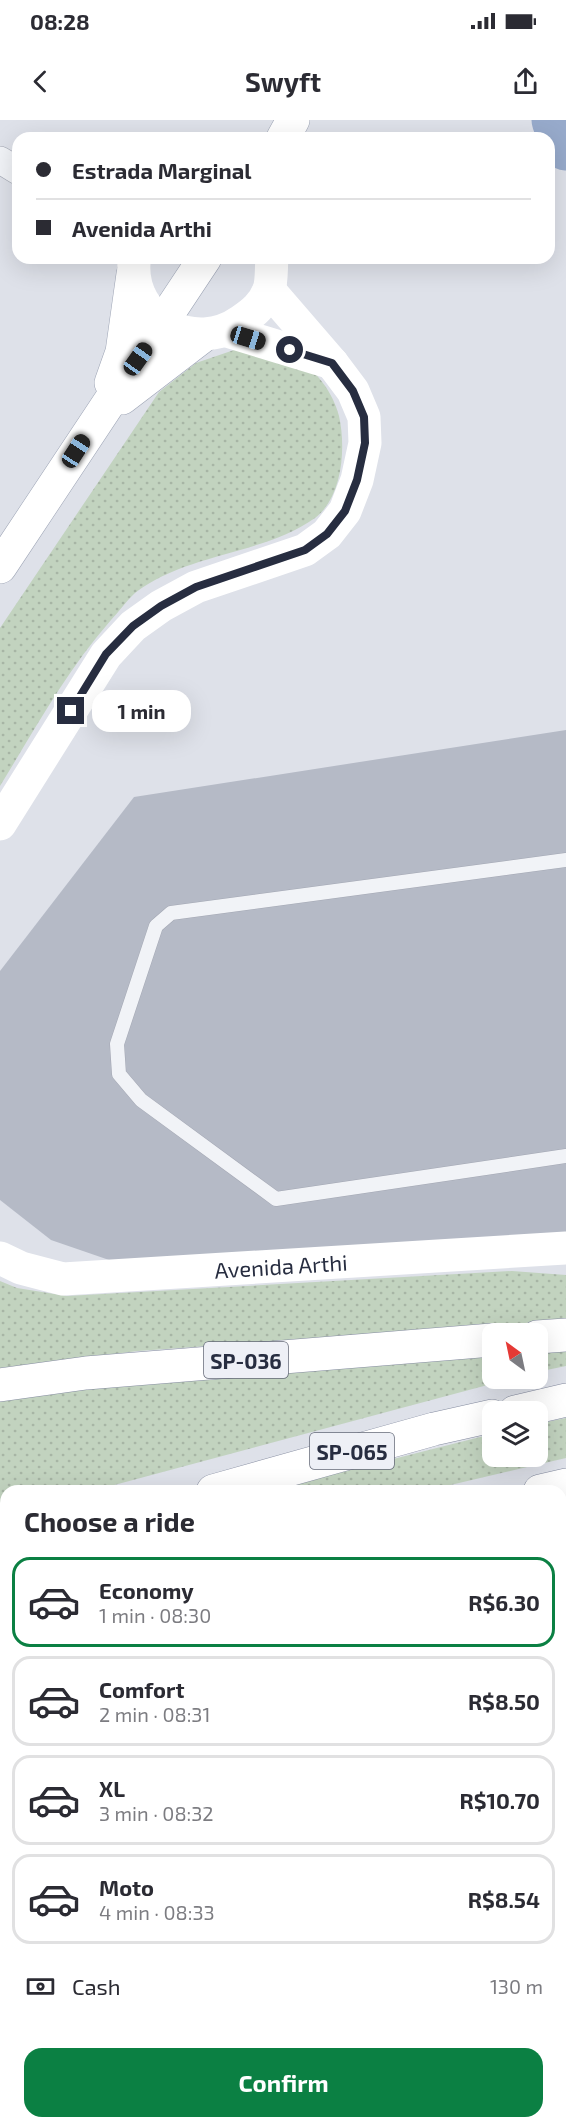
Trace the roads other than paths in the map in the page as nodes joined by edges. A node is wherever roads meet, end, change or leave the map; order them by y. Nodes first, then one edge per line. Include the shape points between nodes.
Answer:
1 (201, 264) edge
2 (134, 266) edge
3 (271, 274) edge
4 (163, 323) junction
5 (215, 334) junction
6 (332, 363) junction
7 (101, 413) junction
8 (0, 567) edge
9 (0, 824) edge
10 (566, 860) edge
11 (566, 1156) edge
12 (566, 1248) edge
13 (0, 1258) edge
14 (566, 1335) edge
15 (548, 1336) edge
16 (482, 1341) edge
17 (0, 1385) edge
18 (566, 1401) edge
19 (548, 1405) edge
20 (482, 1418) edge
21 (234, 1485) edge

1 - 4 main road
2 - 4 main road via 140,297
2 - 7 main road via 122,352
3 - 5 main road via 257,310
3 - 6 main road
4 - 5 main road via 185,334
4 - 7 main road
5 - 6 main road
5 - 7 main road
6 - 9 main road via 353,391 364,417 365,443 345,511 327,534 305,550 196,587 133,626 106,654
7 - 8 main road
10 - 11 lane via 171,913 156,926 117,1044 119,1074 141,1100 276,1199
12 - 13 main road, Avenida Arthi via 63,1279
14 - 15 main road
16 - 17 main road, SP-036 via 86,1373
18 - 19 main road
20 - 21 main road, SP-065

